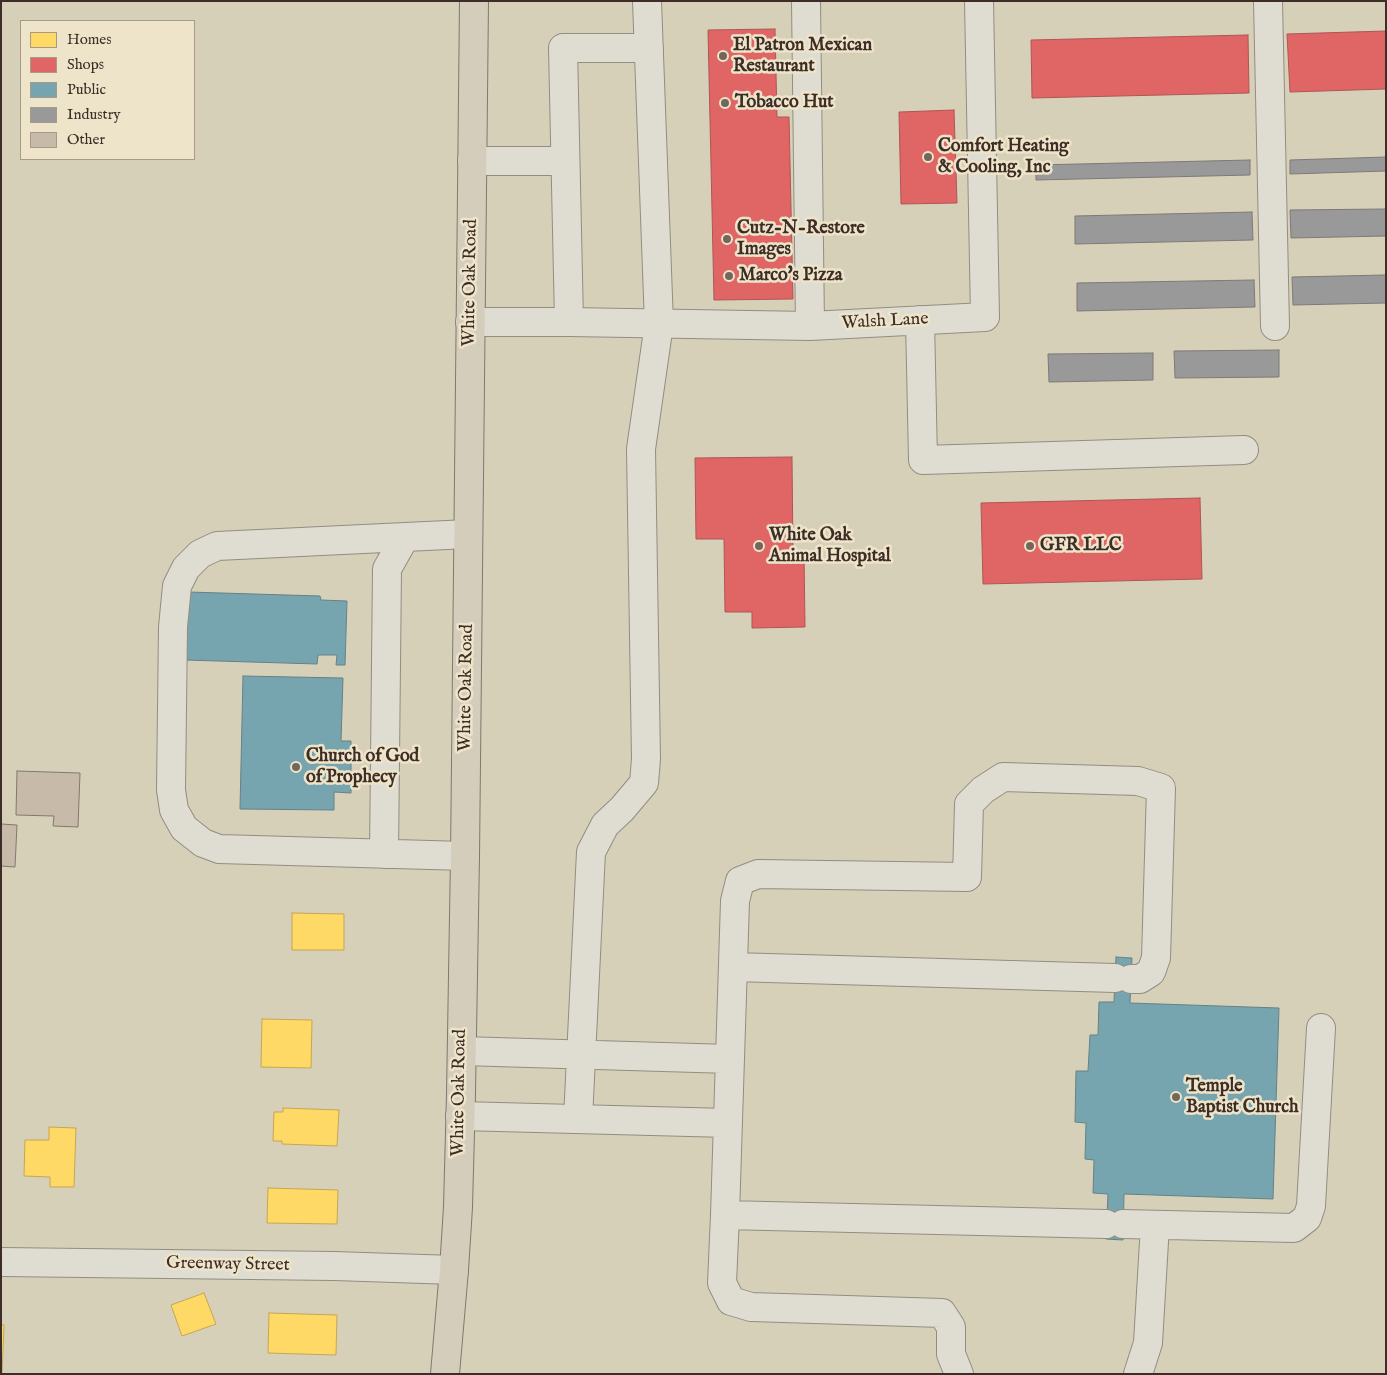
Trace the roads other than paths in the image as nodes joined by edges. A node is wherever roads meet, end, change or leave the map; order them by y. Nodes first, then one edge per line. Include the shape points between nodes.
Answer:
1 (474, 1) edge
2 (647, 1) edge
3 (806, 1) edge
4 (979, 1) edge
5 (1268, 1) edge
6 (649, 48) junction
7 (472, 161) junction
8 (566, 161) junction
9 (920, 320) junction
10 (470, 322) junction
11 (570, 322) junction
12 (659, 324) junction
13 (810, 326) junction
14 (1275, 326) dead end
15 (1244, 450) dead end
16 (468, 534) junction
17 (405, 537) junction
18 (384, 854) junction
19 (465, 856) junction
20 (733, 967) junction
21 (1321, 1028) dead end
22 (462, 1051) junction
23 (582, 1054) junction
24 (730, 1059) junction
25 (460, 1116) junction
26 (578, 1119) junction
27 (728, 1123) junction
28 (725, 1214) junction
29 (1154, 1225) junction
30 (1, 1262) edge
31 (454, 1270) junction
32 (445, 1374) edge
33 (958, 1374) edge
34 (1138, 1374) edge

1 - 7 main road, White Oak Road
2 - 6 street
3 - 13 street
4 - 9 street, Walsh Lane via 985,317
5 - 14 street
6 - 8 street via 563,48
6 - 12 street
7 - 8 street
7 - 10 main road, White Oak Road
8 - 11 street
9 - 13 street, Walsh Lane
9 - 15 street via 923,460
10 - 11 street, Walsh Lane
10 - 16 main road, White Oak Road
11 - 12 street, Walsh Lane
12 - 13 street, Walsh Lane
12 - 23 street via 641,449 644,783 605,825 591,852
16 - 17 street
16 - 19 main road, White Oak Road
17 - 18 street via 387,569
17 - 18 street via 217,546 200,554 186,568 177,586 173,627 171,790 174,810 184,828 203,843 218,849
18 - 19 street
19 - 22 main road, White Oak Road
20 - 20 street via 735,901 740,880 758,874 967,877 969,804 1003,777 1138,781 1161,788 1156,958 1151,972 1140,979
20 - 24 street
21 - 29 street via 1312,1206 1306,1218 1294,1228
22 - 23 street
22 - 25 main road, White Oak Road
23 - 24 street
23 - 26 street
24 - 27 street
25 - 26 street
25 - 31 main road, White Oak Road
26 - 27 street
27 - 28 street
28 - 29 street
28 - 33 street via 722,1283 731,1301 751,1307 942,1313 951,1327 951,1354
29 - 34 street via 1148,1343
30 - 31 street, Greenway Street
31 - 32 main road, White Oak Road

